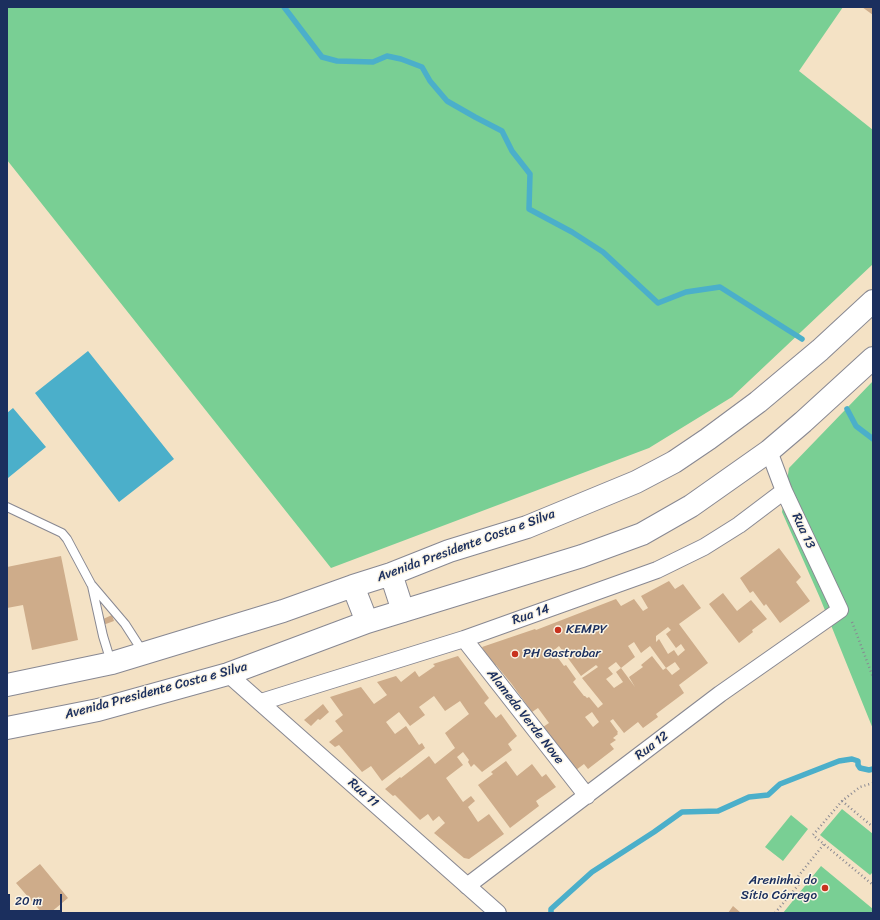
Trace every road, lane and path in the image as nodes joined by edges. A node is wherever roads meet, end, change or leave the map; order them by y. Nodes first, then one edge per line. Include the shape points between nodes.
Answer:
1 (873, 301) edge
2 (873, 358) edge
3 (769, 451) junction
4 (784, 491) junction
5 (7, 507) edge
6 (391, 574) junction
7 (91, 584) junction
8 (354, 586) junction
9 (840, 610) junction
10 (403, 611) junction
11 (367, 622) junction
12 (464, 639) junction
13 (144, 653) junction
14 (112, 663) junction
15 (228, 674) junction
16 (873, 677) edge
17 (7, 685) edge
18 (260, 702) junction
19 (7, 728) edge
20 (873, 784) edge
21 (587, 796) junction
22 (842, 802) junction
23 (873, 827) edge
24 (824, 844) junction
25 (873, 885) edge
26 (467, 886) junction
27 (498, 913) edge
28 (775, 913) edge

1 - 6 main road, Avenida Presidente Costa e Silva via 758,402 674,462 636,482 528,527 449,551
2 - 3 main road, Avenida Presidente Costa e Silva
3 - 4 street, Rua 13
3 - 10 main road, Avenida Presidente Costa e Silva via 691,506 642,534 582,556
4 - 9 street, Rua 13
4 - 12 street, Rua 14 via 704,548 657,570
5 - 7 lane via 62,533
6 - 8 main road, Avenida Presidente Costa e Silva
6 - 10 main road
7 - 13 lane via 125,624
7 - 14 lane
8 - 11 main road
8 - 13 main road, Avenida Presidente Costa e Silva via 283,611
9 - 16 path via 848,611
9 - 21 street, Rua 12 via 720,694
10 - 11 main road, Avenida Presidente Costa e Silva
11 - 15 main road, Avenida Presidente Costa e Silva
12 - 18 street, Rua 14
12 - 21 street, Alameda Verde Nove
13 - 14 main road, Avenida Presidente Costa e Silva
14 - 17 main road, Avenida Presidente Costa e Silva
15 - 18 street, Rua 11
15 - 19 main road, Avenida Presidente Costa e Silva via 98,710
18 - 26 street, Rua 11
20 - 22 path via 860,787
21 - 26 street, Rua 12
22 - 23 path
22 - 24 path via 814,835
24 - 25 path
24 - 28 path via 796,880 800,882
26 - 27 street, Rua 11

